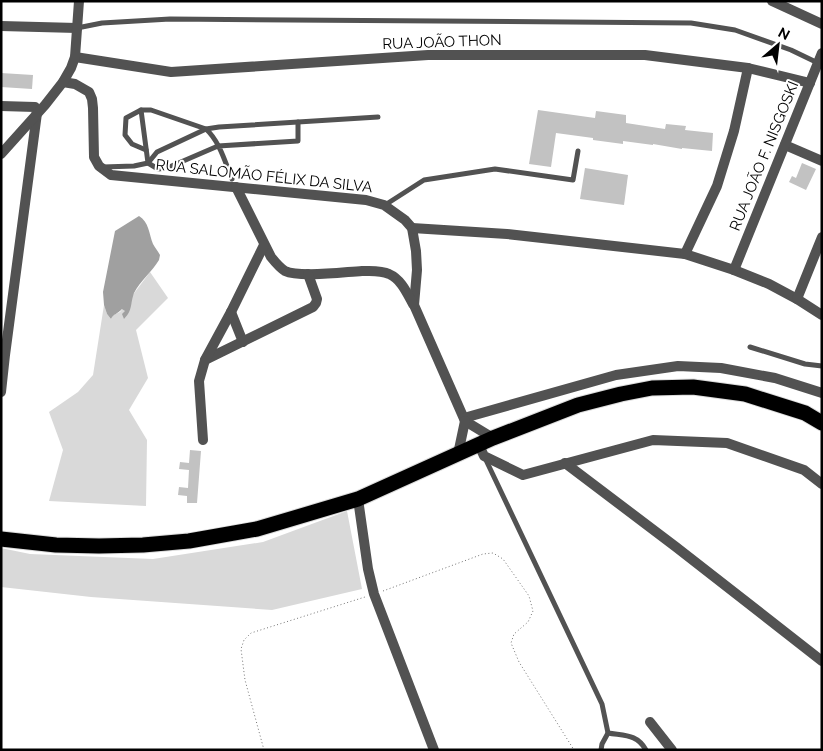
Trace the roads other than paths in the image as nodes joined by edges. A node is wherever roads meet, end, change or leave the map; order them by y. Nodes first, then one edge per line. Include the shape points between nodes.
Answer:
1 (79, 1) edge
2 (772, 1) edge
3 (822, 24) edge
4 (1, 26) edge
5 (77, 28) junction
6 (822, 53) edge
7 (75, 57) junction
8 (818, 63) junction
9 (748, 68) junction
10 (63, 82) junction
11 (810, 83) junction
12 (1, 106) edge
13 (36, 110) junction
14 (142, 110) junction
15 (378, 117) dead end
16 (298, 122) junction
17 (206, 129) junction
18 (1, 143) edge
19 (785, 144) junction
20 (218, 146) junction
21 (146, 150) junction
22 (578, 150) dead end
23 (1, 154) edge
24 (822, 161) edge
25 (148, 163) junction
26 (98, 166) junction
27 (234, 183) junction
28 (384, 205) junction
29 (412, 228) junction
30 (822, 237) edge
31 (264, 245) junction
32 (685, 254) junction
33 (734, 270) junction
34 (308, 274) junction
35 (797, 299) junction
36 (414, 305) junction
37 (231, 312) junction
38 (822, 315) edge
39 (244, 342) junction
40 (750, 347) dead end
41 (3, 355) edge
42 (205, 360) junction
43 (822, 366) edge
44 (1, 392) edge
45 (822, 393) edge
46 (465, 419) junction
47 (822, 423) edge
48 (493, 438) junction
49 (203, 440) dead end
50 (481, 450) junction
51 (458, 454) junction
52 (565, 463) junction
53 (822, 484) edge
54 (358, 499) junction
55 (1, 539) edge
56 (822, 661) edge
57 (650, 722) dead end
58 (608, 733) junction
59 (434, 750) edge
60 (601, 750) edge
61 (646, 750) edge
62 (672, 750) edge

1 - 5 street
2 - 3 street
4 - 5 street
5 - 7 street
5 - 8 lane via 102,23 170,19 691,23 735,30
6 - 8 street, RUA JOÃO F. NISGOSKI
7 - 9 street, RUA JOÃO THON via 171,72 438,55 645,55
7 - 10 street
8 - 11 street, RUA JOÃO F. NISGOSKI
9 - 11 street, RUA JOÃO THON
9 - 32 street via 734,131 716,186
10 - 13 street via 50,98 40,102
10 - 26 street via 75,84 89,92 92,98 94,157
11 - 19 street, RUA JOÃO F. NISGOSKI
12 - 13 street
13 - 18 street
13 - 23 street
13 - 41 street
14 - 17 lane via 151,110
14 - 21 lane
14 - 21 lane via 126,118 125,135 132,144
15 - 16 lane
16 - 17 lane
16 - 20 lane via 298,141
17 - 20 lane
17 - 25 lane via 157,152
19 - 24 street
19 - 33 street, RUA JOÃO F. NISGOSKI
20 - 25 lane via 167,168 158,169
20 - 27 lane
21 - 25 lane
22 - 28 lane via 573,180 495,169 424,180
25 - 26 lane
26 - 27 street, RUA SALOMÃO FÉLIX DA SILVA via 111,175
27 - 28 street, RUA SALOMÃO FÉLIX DA SILVA
27 - 31 street
28 - 29 street, RUA SALOMÃO FÉLIX DA SILVA
29 - 32 street via 507,234
29 - 36 street via 417,270
30 - 35 street
31 - 34 street via 286,271
31 - 37 street
32 - 33 street
33 - 35 street
34 - 36 street via 376,270 398,281
34 - 39 street via 317,299 313,307
35 - 38 street
36 - 46 street
37 - 39 street
37 - 42 street
39 - 42 street
40 - 43 lane
41 - 44 street
42 - 49 street via 199,381
45 - 46 street via 775,378 721,368 678,366 616,375
46 - 48 street
46 - 51 street
47 - 48 highway via 805,412 746,394 693,387 652,388 578,405
48 - 50 highway
50 - 51 highway
50 - 52 street via 523,475
50 - 58 lane via 602,704
51 - 54 highway
52 - 53 street via 653,440 727,443 804,470
52 - 56 street
54 - 55 highway via 257,529 189,541 99,546
54 - 59 street via 374,594
57 - 62 street
58 - 60 lane
58 - 61 lane via 636,739

